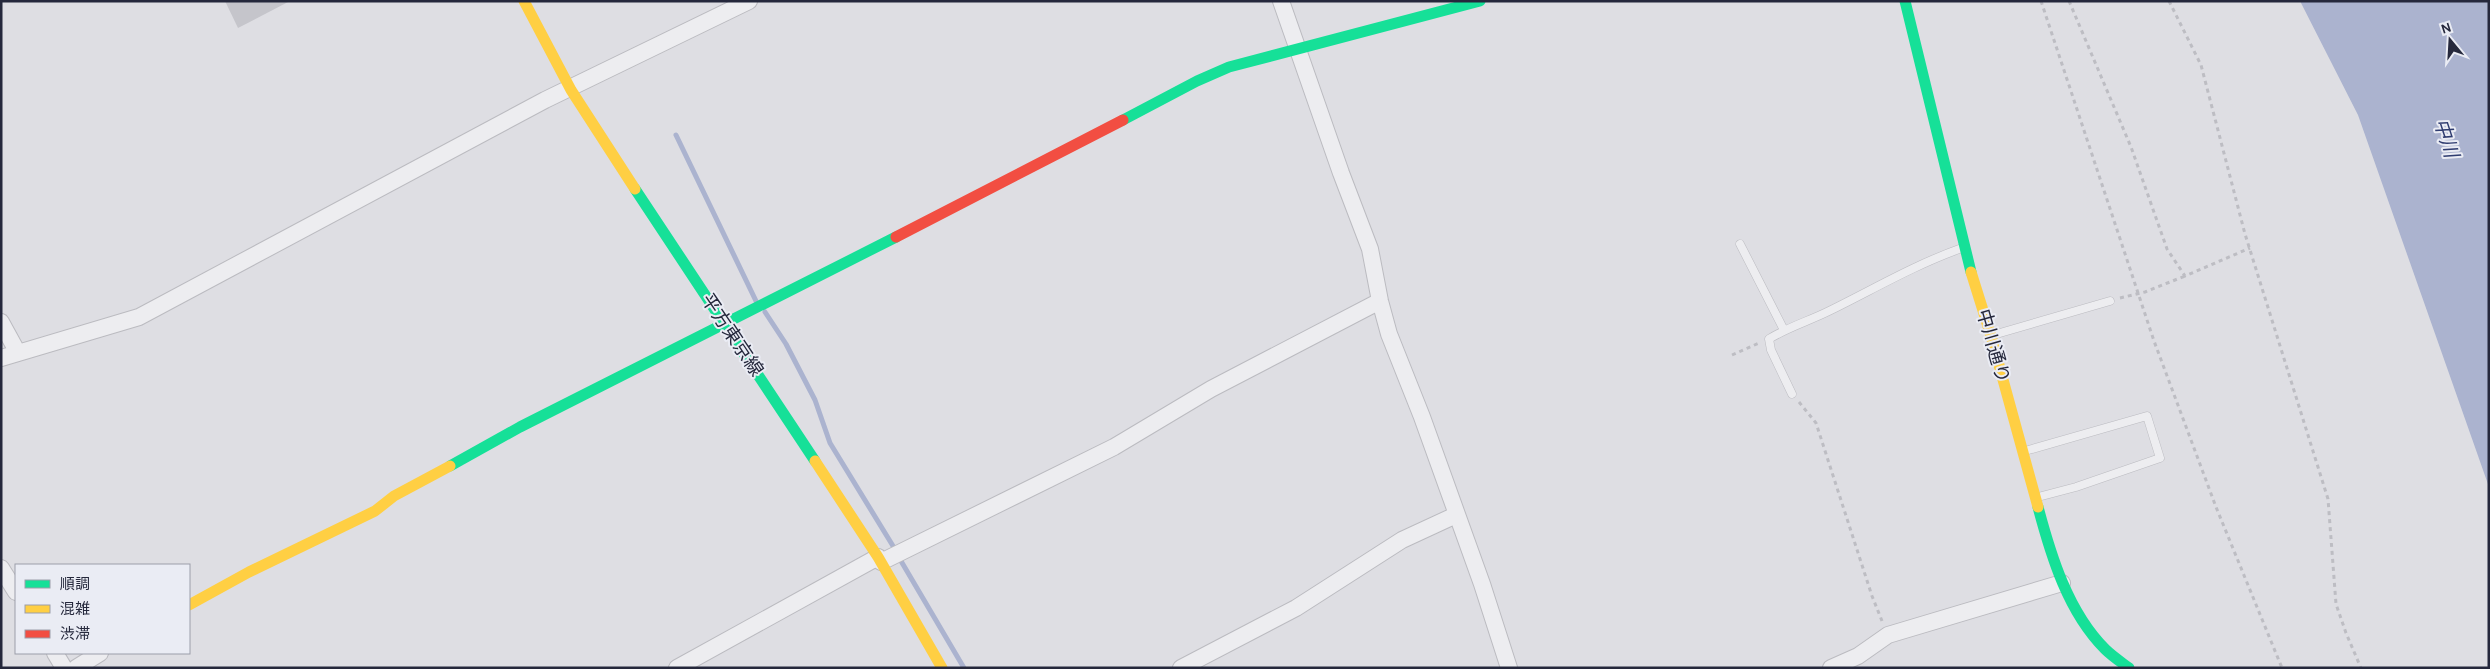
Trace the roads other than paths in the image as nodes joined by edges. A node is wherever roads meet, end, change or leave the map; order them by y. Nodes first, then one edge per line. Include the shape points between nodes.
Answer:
1 (524, 1) edge
2 (749, 1) edge
3 (1281, 1) edge
4 (1480, 1) edge
5 (1904, 1) edge
6 (1298, 49) junction
7 (571, 90) junction
8 (1740, 244) dead end
9 (1964, 248) junction
10 (1380, 301) junction
11 (2110, 301) dead end
12 (1, 322) edge
13 (725, 325) junction
14 (1784, 330) junction
15 (1991, 336) junction
16 (18, 352) junction
17 (1, 358) edge
18 (1792, 394) road end
19 (2023, 451) junction
20 (2036, 497) junction
21 (1456, 515) junction
22 (880, 559) junction
23 (1, 568) edge
24 (2062, 583) junction
25 (15, 590) edge
26 (190, 604) edge
27 (56, 654) edge
28 (98, 654) edge
29 (64, 668) edge
30 (76, 668) edge
31 (677, 668) edge
32 (942, 668) edge
33 (1181, 668) edge
34 (1508, 668) edge
35 (1831, 668) edge
36 (2129, 668) edge

1 - 7 street, 平方東京線
2 - 7 street
3 - 6 street
4 - 6 street
5 - 9 street, 中川通り
6 - 10 street via 1370,249
6 - 13 street via 1229,68 1197,81
7 - 13 street, 平方東京線
7 - 16 street via 537,105 139,317
8 - 14 lane
9 - 14 lane via 1924,261 1826,313
9 - 15 street, 中川通り
10 - 21 street
10 - 22 street via 1211,389 1114,447
11 - 15 lane
12 - 16 street
13 - 22 street, 平方東京線
13 - 26 street via 520,427 394,496 375,511 248,572
14 - 18 lane via 1769,339
15 - 19 street, 中川通り
16 - 17 street
19 - 20 street, 中川通り
19 - 20 lane via 2147,416 2160,458
20 - 24 street, 中川通り
21 - 33 street via 1402,540 1296,608
21 - 34 street
22 - 31 street
22 - 32 street, 平方東京線
23 - 25 street
24 - 35 street via 1888,636 1858,656
24 - 36 street, 中川通り via 2089,630 2105,649
27 - 29 street
28 - 30 street

